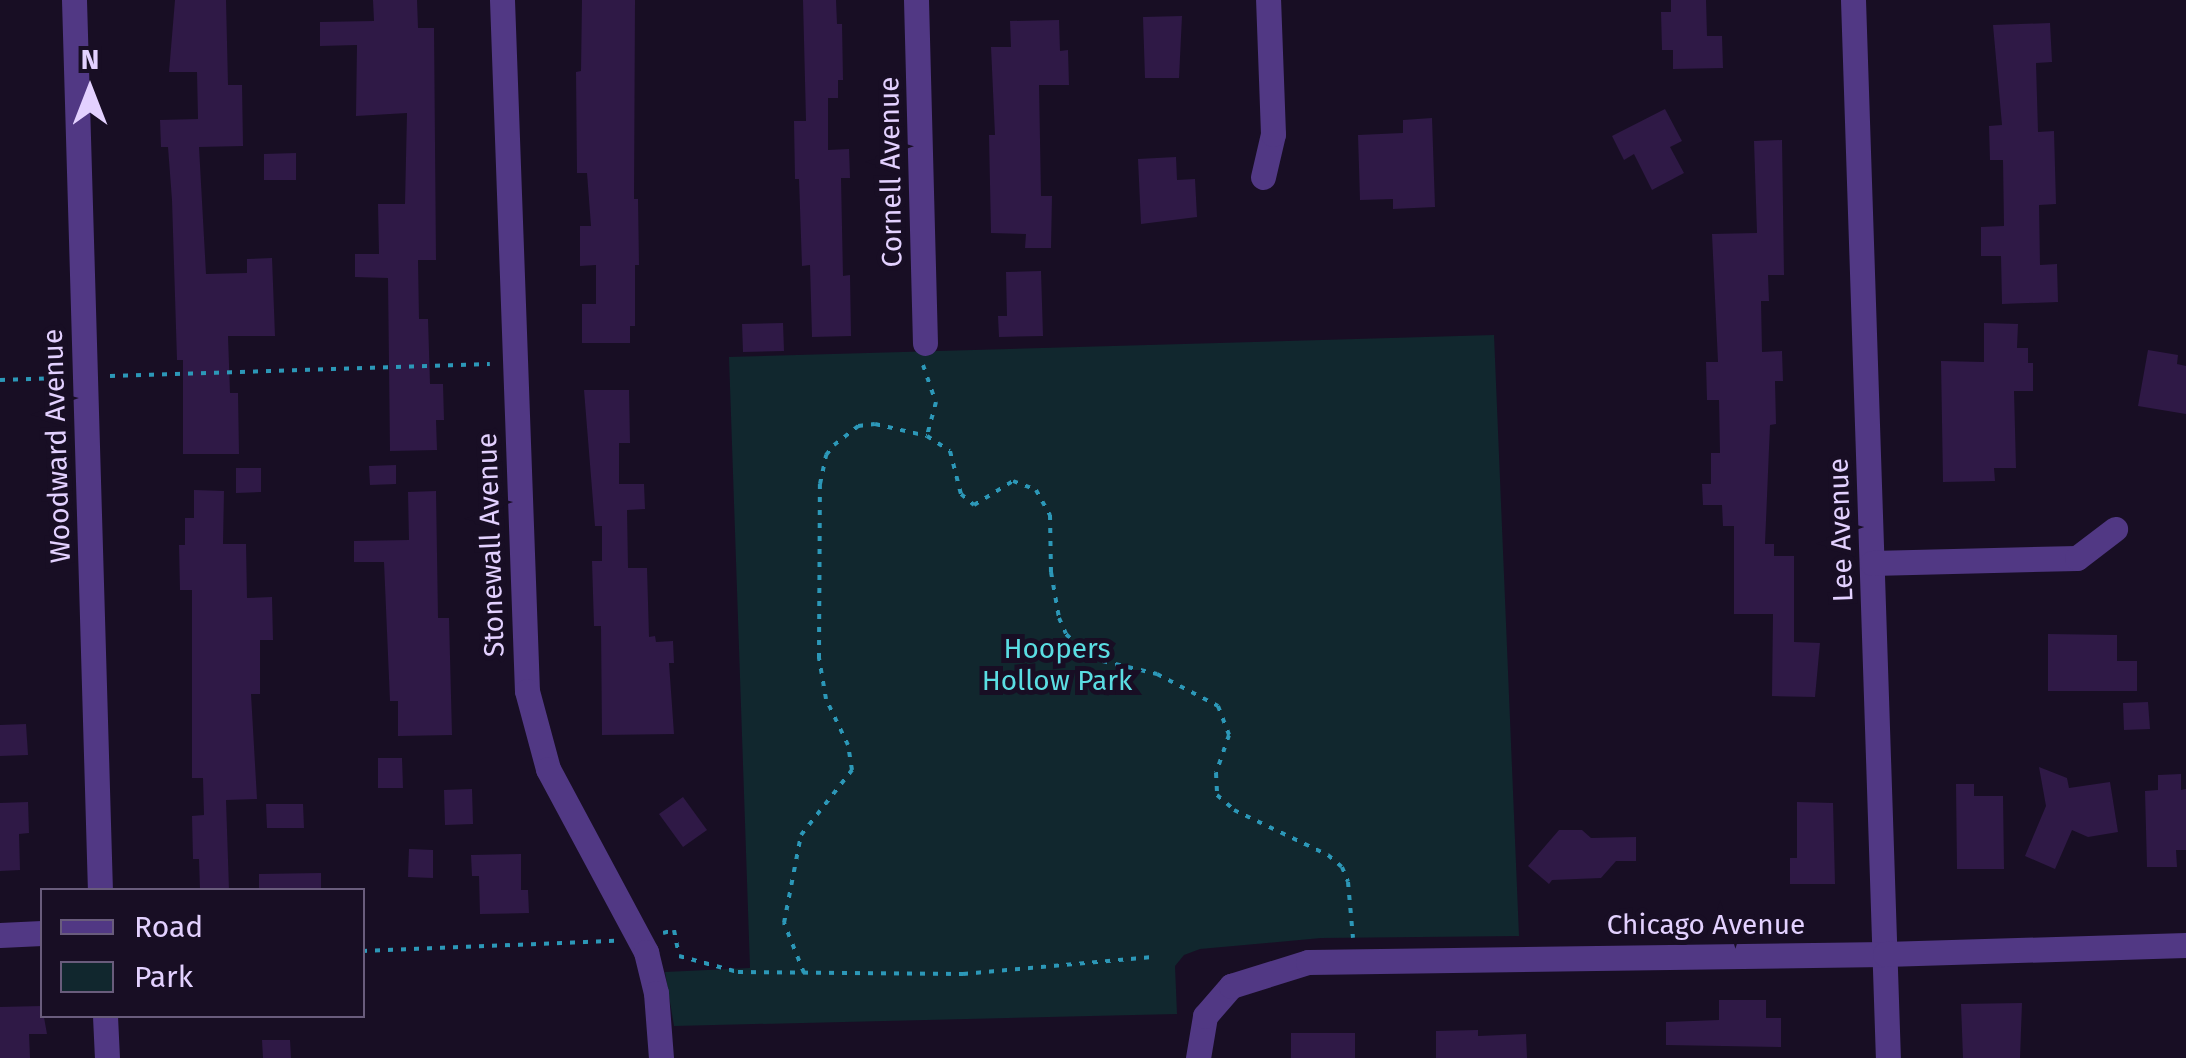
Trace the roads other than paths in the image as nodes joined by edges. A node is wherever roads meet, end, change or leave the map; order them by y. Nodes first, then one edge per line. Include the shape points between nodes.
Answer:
1 (74, 0) edge
2 (502, 0) edge
3 (916, 0) edge
4 (1268, 0) edge
5 (1854, 0) edge
6 (1263, 176) dead end
7 (925, 343) road end
8 (2115, 529) dead end
9 (1872, 564) junction
10 (100, 888) edge
11 (40, 934) edge
12 (0, 935) edge
13 (2186, 945) edge
14 (1885, 954) junction
15 (105, 1018) edge
16 (108, 1058) edge
17 (661, 1058) edge
18 (1198, 1058) edge
19 (1888, 1058) edge

1 - 10 street, Woodward Avenue
2 - 17 street, Stonewall Avenue via 525,664 536,734 557,789 639,938 656,993
3 - 7 street, Cornell Avenue
4 - 6 street via 1273,134
5 - 9 street, Lee Avenue
8 - 9 street via 2077,558
9 - 14 street, Lee Avenue
11 - 12 street
13 - 14 street, Chicago Avenue
14 - 18 street, Chicago Avenue via 1354,958 1275,969 1231,986 1204,1016
14 - 19 street, Lee Avenue
15 - 16 street

